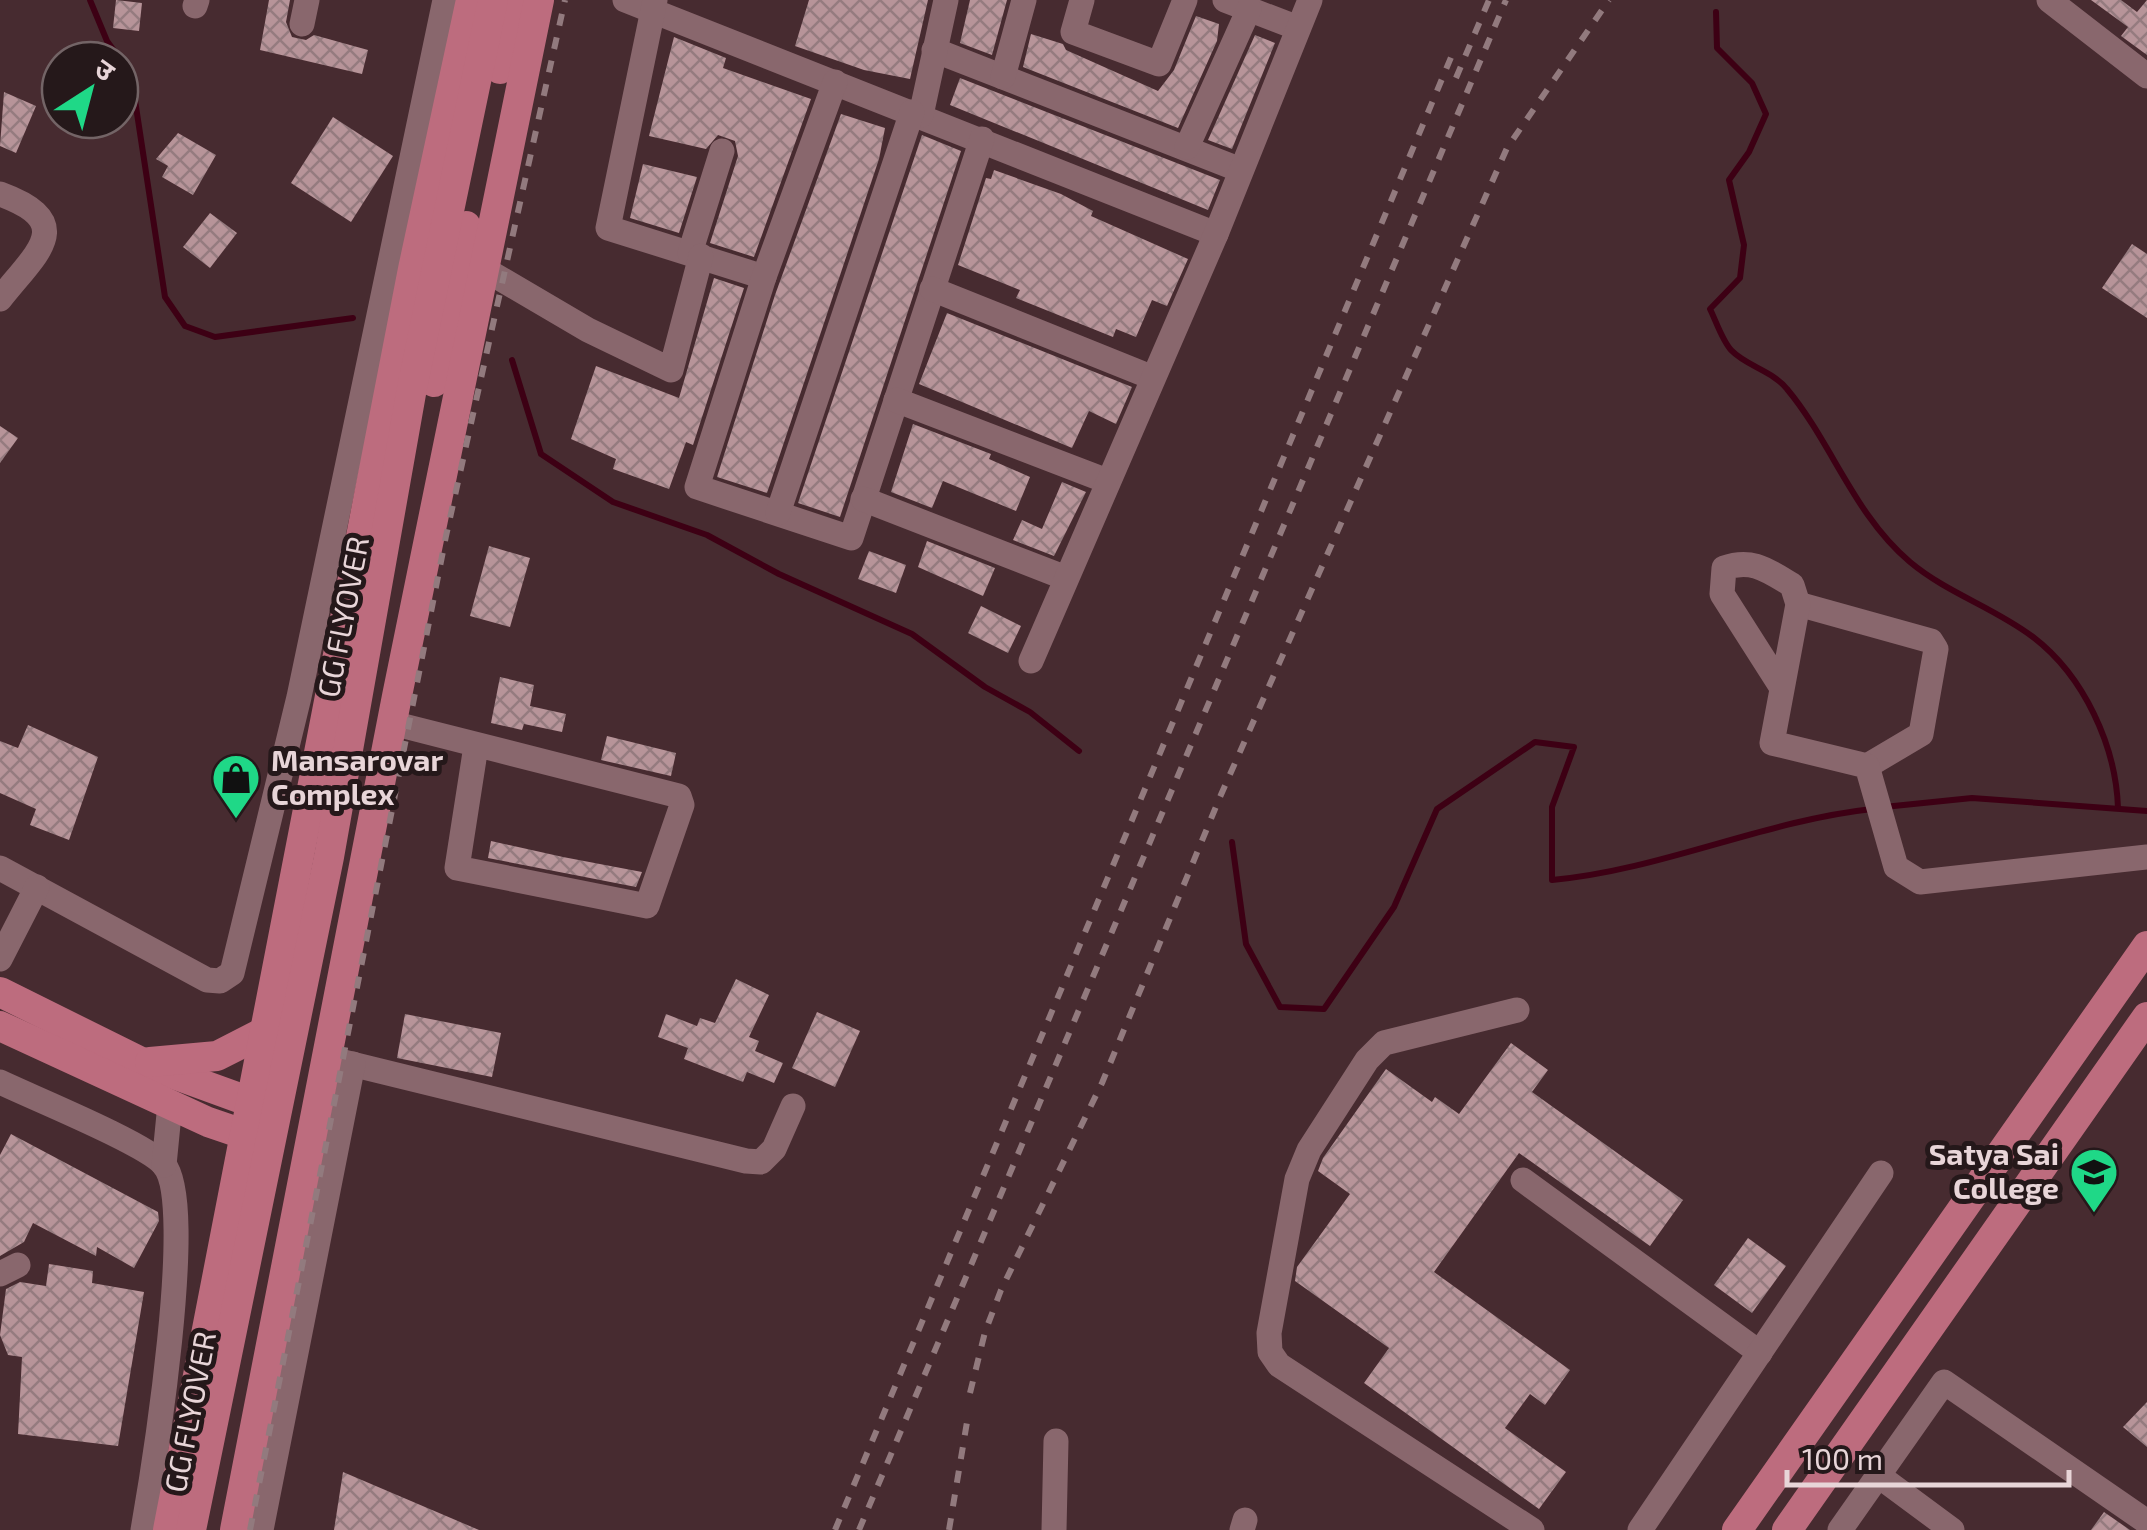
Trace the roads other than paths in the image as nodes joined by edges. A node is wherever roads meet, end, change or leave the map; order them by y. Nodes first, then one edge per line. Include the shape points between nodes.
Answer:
1 (445, 0) edge
2 (471, 0) edge
3 (494, 0) edge
4 (516, 0) edge
5 (539, 0) edge
6 (625, 0) edge
7 (946, 0) edge
8 (1024, 0) edge
9 (1082, 0) edge
10 (1185, 0) edge
11 (1310, 0) edge
12 (2049, 0) edge
13 (654, 5) edge
14 (1237, 5) edge
15 (1298, 28) junction
16 (934, 50) junction
17 (2147, 76) edge
18 (1003, 77) junction
19 (835, 82) junction
20 (916, 113) junction
21 (982, 139) junction
22 (1187, 147) junction
23 (722, 151) dead end
24 (1238, 169) junction
25 (0, 194) edge
26 (1216, 234) junction
27 (696, 255) junction
28 (484, 269) junction
29 (764, 277) junction
30 (932, 290) junction
31 (0, 299) edge
32 (1151, 376) junction
33 (896, 400) junction
34 (1107, 481) junction
35 (863, 499) junction
36 (778, 513) junction
37 (1066, 578) junction
38 (1798, 604) junction
39 (1030, 661) dead end
40 (1782, 688) junction
41 (392, 723) junction
42 (476, 746) junction
43 (1869, 773) junction
44 (2147, 856) edge
45 (0, 868) edge
46 (37, 887) junction
47 (2147, 946) edge
48 (0, 958) edge
49 (0, 992) edge
50 (322, 992) junction
51 (1517, 1010) dead end
52 (2147, 1017) edge
53 (0, 1026) edge
54 (340, 1061) junction
55 (142, 1063) junction
56 (0, 1082) edge
57 (793, 1106) dead end
58 (178, 1108) junction
59 (308, 1119) junction
60 (301, 1151) junction
61 (164, 1165) junction
62 (1882, 1173) dead end
63 (1523, 1180) dead end
64 (280, 1215) junction
65 (1760, 1352) junction
66 (1056, 1441) dead end
67 (158, 1448) junction
68 (234, 1448) junction
69 (1879, 1476) junction
70 (2147, 1522) edge
71 (143, 1530) edge
72 (168, 1530) edge
73 (191, 1530) edge
74 (219, 1530) edge
75 (235, 1530) edge
76 (261, 1530) edge
77 (1054, 1530) edge
78 (1532, 1530) edge
79 (1640, 1530) edge
80 (1737, 1530) edge
81 (1787, 1530) edge
82 (1840, 1530) edge
83 (1952, 1530) edge

1 - 46 street via 299,696 232,973 207,980
2 - 72 main road, GG FLYOVER via 412,269
3 - 73 main road, GG FLYOVER via 412,388 328,858
4 - 50 main road via 367,716
5 - 28 main road
6 - 13 street
7 - 16 street
8 - 18 street
9 - 10 street via 1072,32 1159,64
11 - 15 street
12 - 17 street
13 - 19 street
13 - 27 street via 608,228
14 - 15 street
14 - 22 street
15 - 24 street
16 - 18 street
16 - 20 street
18 - 22 street
19 - 20 street
19 - 29 street
20 - 21 street
20 - 36 street
21 - 26 street
21 - 30 street
22 - 24 street
23 - 27 street
24 - 26 street
25 - 31 street via 38,211 44,239
26 - 32 street
27 - 28 street via 671,370
27 - 29 street
28 - 41 main road
29 - 36 street via 697,486
30 - 32 street
30 - 33 street
32 - 34 street
33 - 34 street
33 - 35 street
34 - 37 street
35 - 36 street via 851,538
35 - 37 street
37 - 39 street
38 - 40 street
38 - 40 street via 1792,584 1760,565 1724,568 1722,594
38 - 43 street via 1931,641 1936,649 1921,734
40 - 43 street via 1772,743
41 - 42 street
41 - 54 main road
42 - 42 street via 679,796 682,805 647,906 457,868
43 - 44 street via 1896,867 1920,882
45 - 46 street
46 - 48 street
47 - 80 main road
49 - 55 main road
50 - 55 main road via 253,1042 218,1056
50 - 59 main road
51 - 78 street via 1384,1043 1367,1060 1297,1179 1269,1332 1279,1365
52 - 81 main road
53 - 58 main road
54 - 57 street via 746,1161 769,1156
54 - 59 main road
54 - 76 street
55 - 59 main road
56 - 61 street
58 - 60 main road
58 - 61 street
58 - 64 main road
59 - 60 main road
60 - 64 main road
60 - 75 main road
61 - 67 street via 176,1197 176,1222
62 - 65 street
63 - 65 street
64 - 68 main road
65 - 79 street
66 - 77 street
67 - 68 main road
67 - 71 street
68 - 74 main road
69 - 70 street via 1944,1382
69 - 82 street
69 - 83 street

